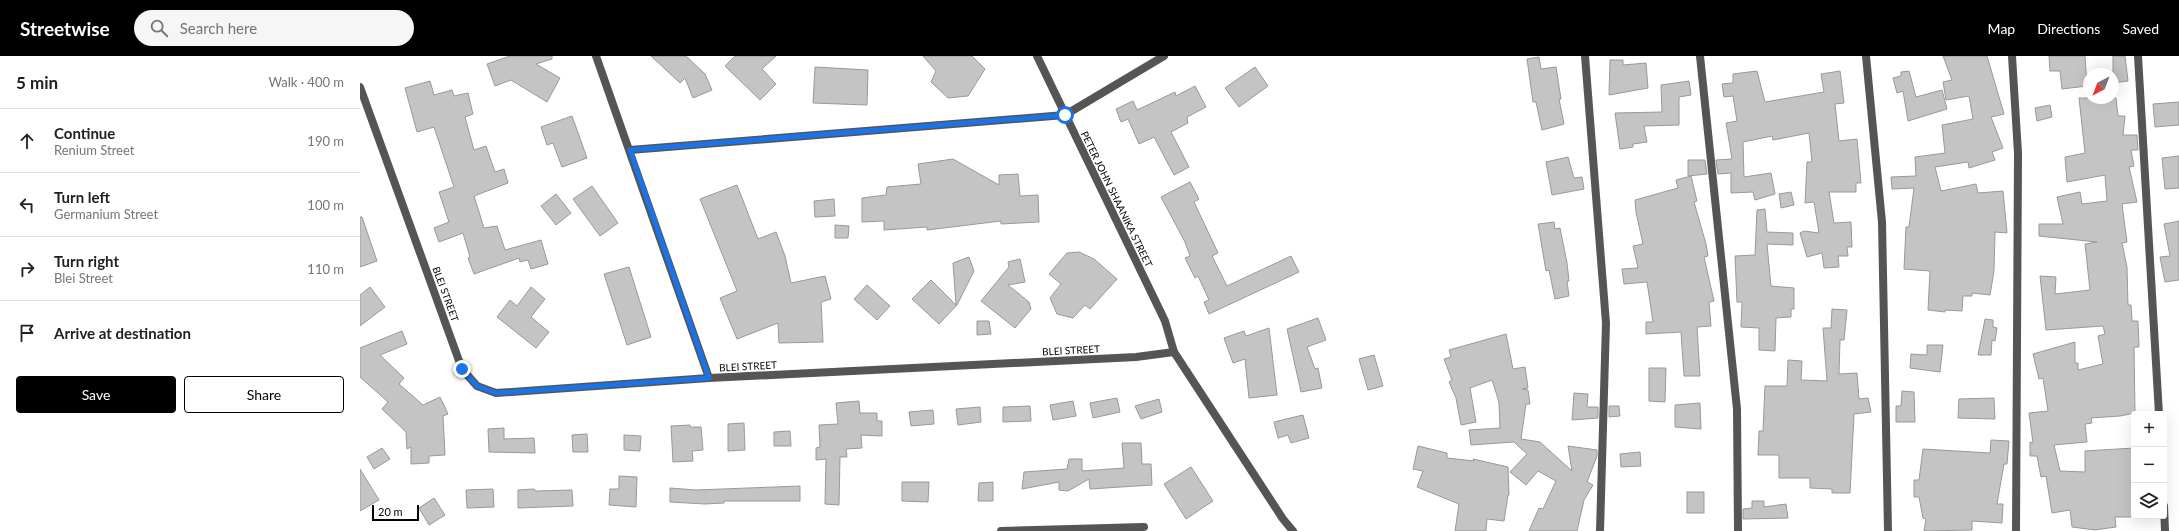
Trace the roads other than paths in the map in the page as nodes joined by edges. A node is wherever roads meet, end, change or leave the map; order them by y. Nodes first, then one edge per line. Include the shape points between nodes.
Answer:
1 (596, 56) edge
2 (1038, 56) edge
3 (1164, 56) edge
4 (1586, 56) edge
5 (1700, 56) edge
6 (1866, 56) edge
7 (2012, 56) edge
8 (2138, 56) edge
9 (360, 87) edge
10 (1065, 115) junction
11 (630, 150) junction
12 (1174, 352) junction
13 (709, 378) junction
14 (2159, 411) edge
15 (2165, 519) edge
16 (1144, 527) dead end
17 (1001, 531) edge
18 (1293, 531) edge
19 (1600, 531) edge
20 (1738, 531) edge
21 (1888, 531) edge
22 (2016, 531) edge
23 (2165, 531) edge

1 - 11 street
2 - 10 street, PETER JOHN SHAANIKA STREET
3 - 10 street
4 - 19 street via 1606,323
5 - 20 street via 1737,409
6 - 21 street via 1882,222
7 - 22 street via 2018,153
8 - 14 street
9 - 13 street, BLEI STREET via 462,369 477,386 496,393
10 - 11 street
10 - 12 street, PETER JOHN SHAANIKA STREET via 1165,321
11 - 13 street
12 - 13 street, BLEI STREET
12 - 18 street, PETER JOHN SHAANIKA STREET
15 - 23 street
16 - 17 street

